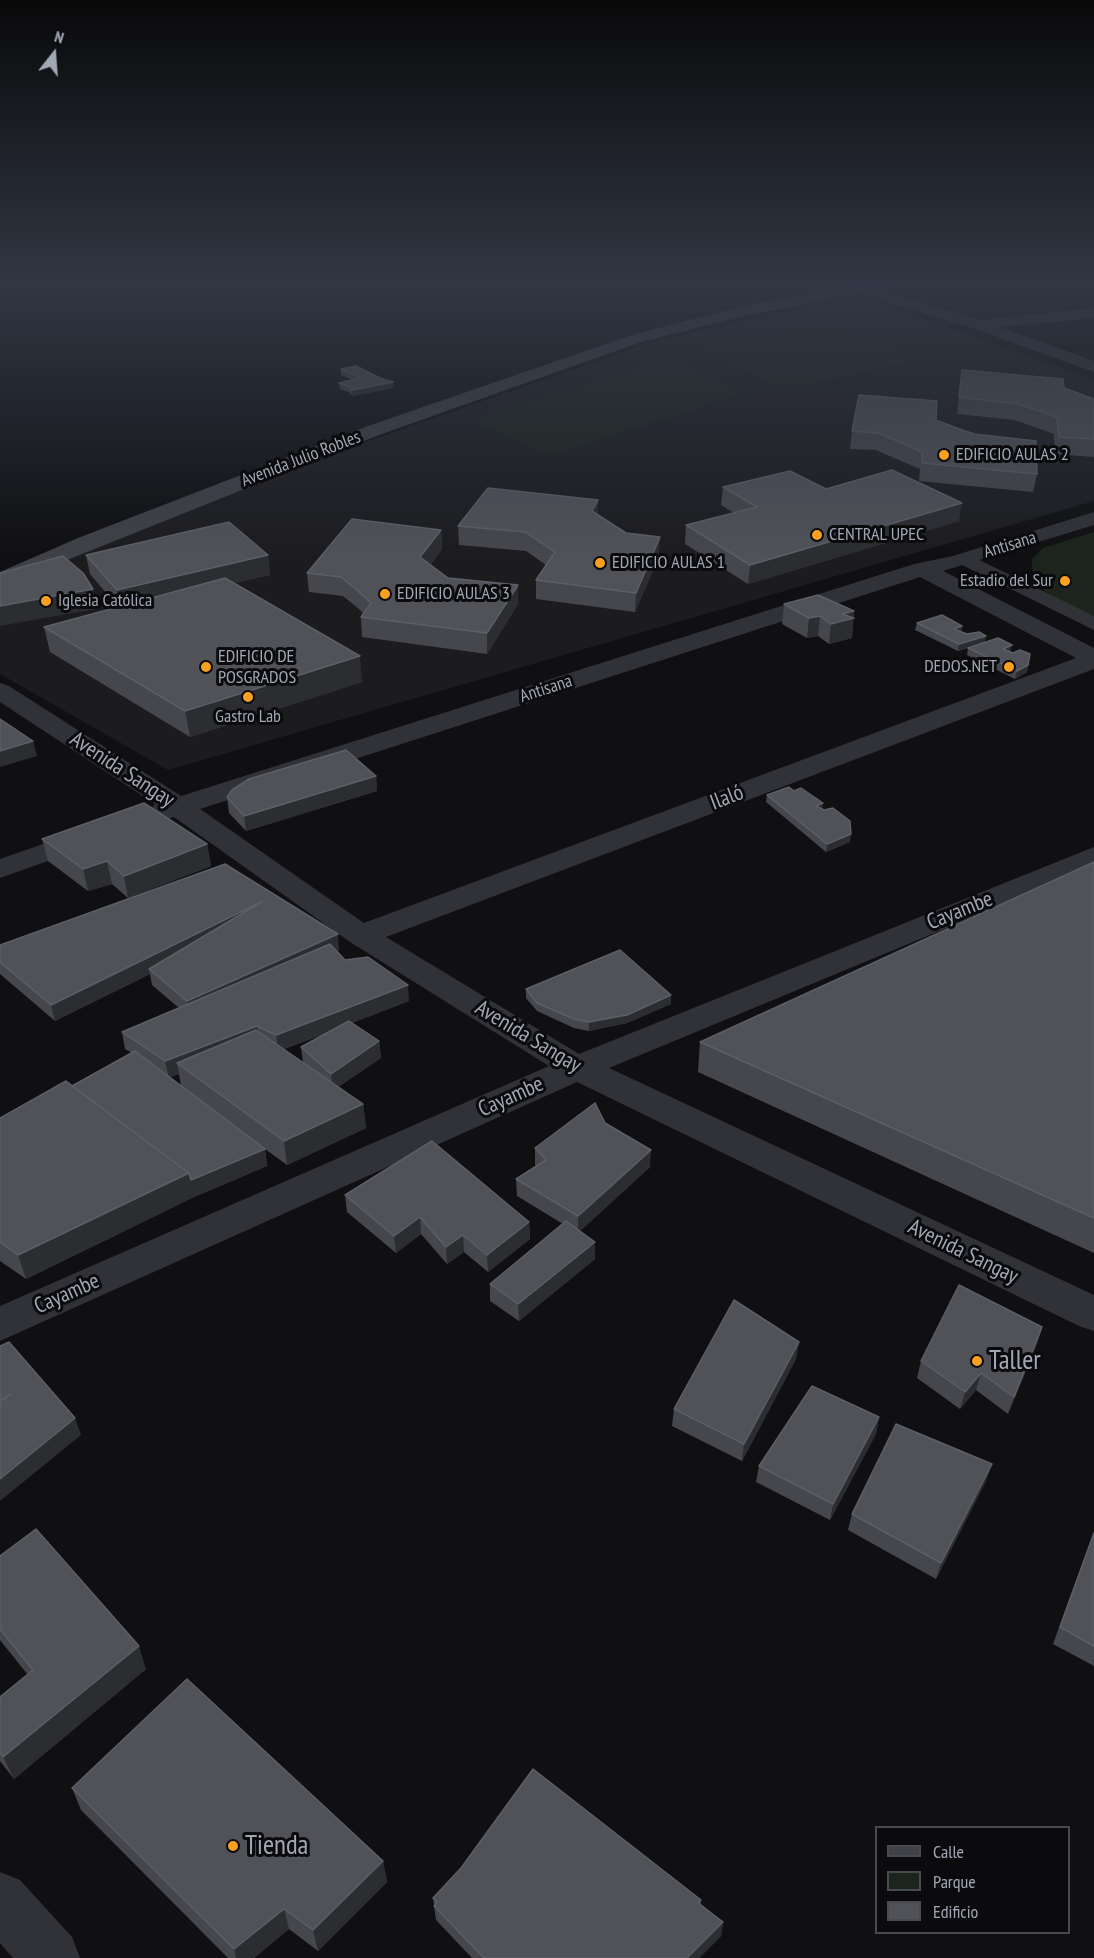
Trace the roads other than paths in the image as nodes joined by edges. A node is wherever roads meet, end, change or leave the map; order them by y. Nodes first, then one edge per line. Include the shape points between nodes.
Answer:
1 (483, 375) edge
2 (528, 375) edge
3 (271, 451) dead end
4 (1094, 518) edge
5 (964, 559) junction
6 (922, 569) junction
7 (0, 580) edge
8 (1094, 624) edge
9 (1094, 659) edge
10 (0, 691) edge
11 (177, 806) junction
12 (1094, 856) edge
13 (0, 869) edge
14 (361, 935) junction
15 (577, 1068) junction
16 (1094, 1314) edge
17 (0, 1324) edge
18 (0, 1900) edge
19 (51, 1958) edge

1 - 3 main road, Avenida Julio Robles
2 - 7 main road, Avenida Julio Robles via 372,431
4 - 5 street, Antisana
5 - 6 street, Antisana
5 - 8 street
6 - 9 street
6 - 11 street, Antisana
9 - 14 street, Ilaló
10 - 11 street, Avenida Sangay
11 - 13 street, Antisana
11 - 14 street, Avenida Sangay
12 - 15 street, Cayambe
14 - 15 street, Avenida Sangay
15 - 16 street, Avenida Sangay
15 - 17 street, Cayambe
18 - 19 street

